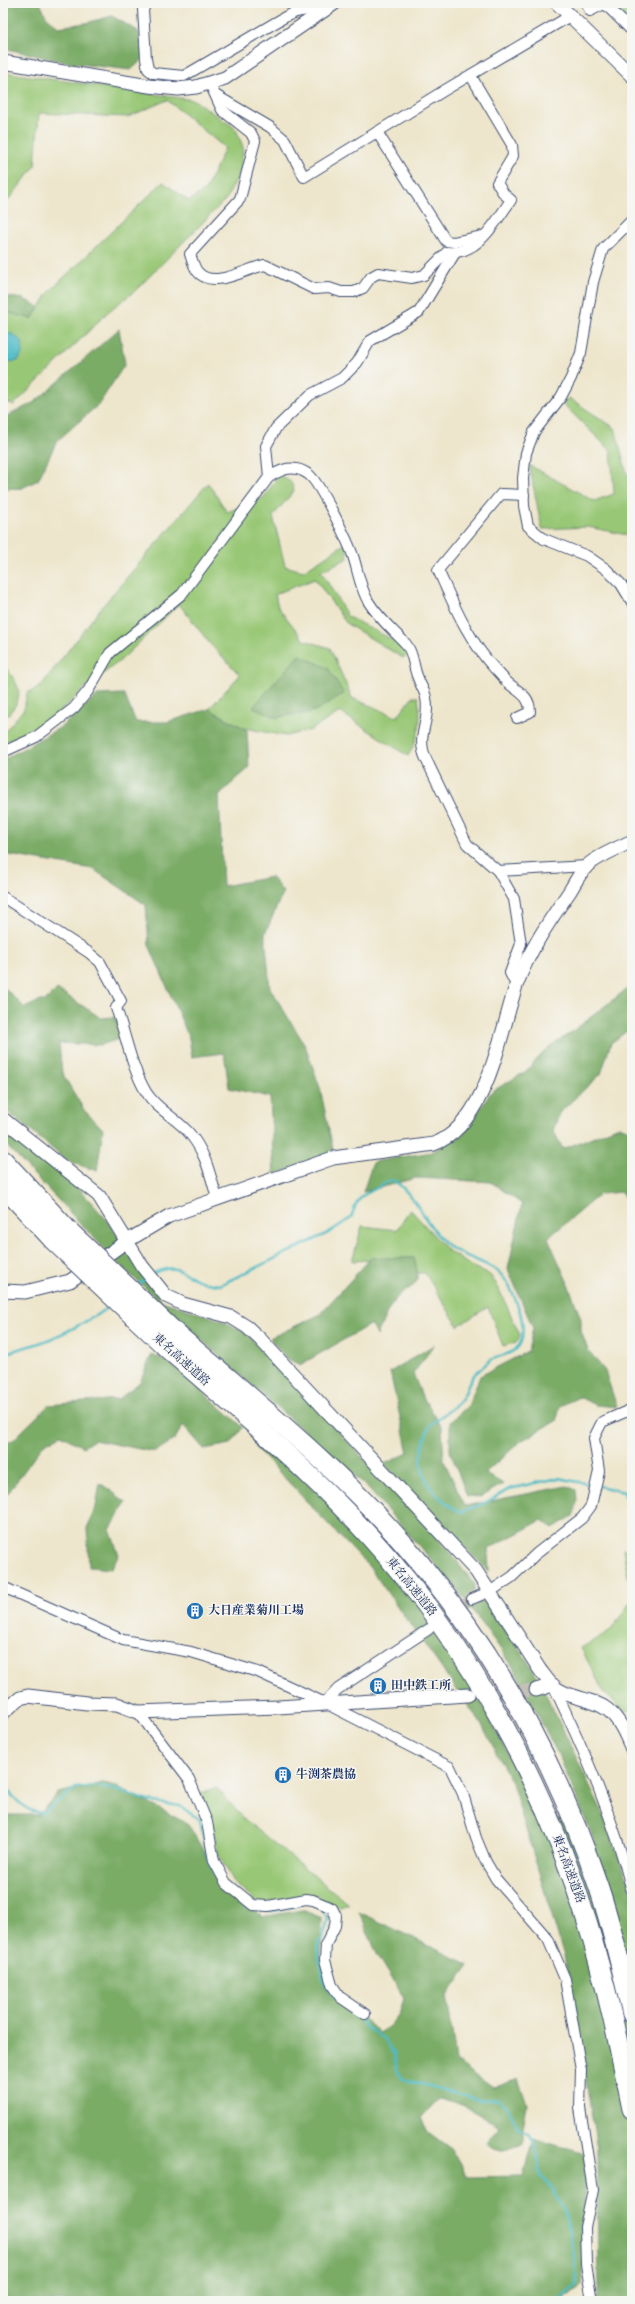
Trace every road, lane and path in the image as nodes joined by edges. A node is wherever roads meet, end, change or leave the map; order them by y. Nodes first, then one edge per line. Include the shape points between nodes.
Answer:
1 (147, 3) edge
2 (557, 3) edge
3 (586, 3) edge
4 (606, 3) edge
5 (333, 4) edge
6 (570, 16) junction
7 (632, 31) edge
8 (3, 62) edge
9 (471, 76) junction
10 (632, 76) edge
11 (210, 84) junction
12 (217, 96) junction
13 (377, 132) junction
14 (632, 220) edge
15 (485, 236) junction
16 (454, 253) junction
17 (269, 477) junction
18 (524, 495) junction
19 (632, 602) edge
20 (517, 718) dead end
21 (3, 752) edge
22 (632, 841) edge
23 (587, 866) junction
24 (498, 871) junction
25 (3, 897) edge
26 (516, 985) junction
27 (3, 1119) edge
28 (3, 1160) edge
29 (3, 1186) edge
30 (217, 1198) junction
31 (60, 1234) junction
32 (127, 1241) junction
33 (3, 1291) edge
34 (174, 1343) junction
35 (632, 1409) edge
36 (3, 1587) edge
37 (491, 1591) junction
38 (472, 1599) tunnel mouth
39 (429, 1629) tunnel mouth
40 (553, 1685) junction
41 (536, 1690) tunnel mouth
42 (468, 1695) tunnel mouth
43 (325, 1703) junction
44 (138, 1712) junction
45 (3, 1713) edge
46 (632, 1749) edge
47 (632, 1891) edge
48 (365, 2014) dead end
49 (632, 2014) edge
50 (632, 2109) edge
51 (592, 2301) edge

1 - 5 street via 143,9 148,69 153,73 184,76 285,17
2 - 6 street
3 - 4 street via 590,11
4 - 7 street
5 - 11 street via 242,68
6 - 9 street
6 - 10 street
8 - 11 street via 149,86 178,89
9 - 13 street
9 - 15 street via 512,145 513,156 497,183 511,200
11 - 12 street
12 - 13 street via 285,140 304,177
12 - 16 street via 222,110 251,133 255,141 240,199 190,254 198,272 208,279 219,279 265,264 314,289 328,288 354,292 363,288 371,277 378,273 412,278 424,276 447,252
13 - 15 street via 446,241 454,242
14 - 18 street via 603,249 593,282 581,353 561,397 534,432 526,453
15 - 16 street via 479,242
16 - 17 street via 419,312 370,341 357,363 342,378 310,395 276,428 266,446
17 - 21 street via 182,594 110,653 88,691 74,708 36,737
17 - 24 street via 283,469 294,468 308,474 320,487 353,555 358,578 368,600 383,624 410,650 417,677 426,696 427,723 422,751 467,844
18 - 19 street via 528,526 544,539 587,556 606,569 621,584
18 - 20 street via 501,494 438,570 476,645 507,682 526,697 530,704 530,712
22 - 23 street
23 - 24 street
23 - 26 street via 538,941
24 - 26 street via 514,899 521,944 510,973
25 - 30 street via 100,962 121,1001 116,1008 146,1091 157,1106 190,1133 198,1145 209,1167
26 - 30 street via 486,1082 469,1116 446,1140 434,1144 333,1158
27 - 32 street via 99,1196
28 - 31 highway, 東名高速道路
29 - 31 highway, 東名高速道路
30 - 32 street via 170,1216
31 - 34 highway, 東名高速道路, bridge
32 - 33 street via 70,1281 25,1292
32 - 37 street via 142,1266 166,1296 183,1304 232,1317 260,1339 455,1547
34 - 49 highway, 東名高速道路 via 294,1434 338,1476 419,1561 469,1627 521,1712 562,1793 599,1889
34 - 50 highway, 東名高速道路 via 324,1488 371,1538 427,1607 478,1680 530,1777 570,1871 603,1979
35 - 37 street via 602,1422 594,1438 599,1470 591,1506 582,1518 536,1554 512,1577
36 - 43 street via 123,1640 190,1652 258,1672
37 - 38 street
37 - 40 street via 540,1670
39 - 43 street via 338,1689
40 - 41 street
40 - 46 street via 608,1710 618,1722
40 - 47 street via 597,1782 615,1830
42 - 43 street
43 - 44 street
43 - 51 street via 450,1767 463,1794 486,1862 496,1879 537,1923 556,1954 565,1979 581,2070 580,2108 593,2190 585,2227 586,2264
44 - 45 street via 117,1704 28,1696 20,1698
44 - 48 street via 189,1779 207,1822 214,1861 226,1883 253,1905 268,1906 306,1899 332,1908 336,1916 335,1926 326,1944 325,1960 332,1985 340,1996

